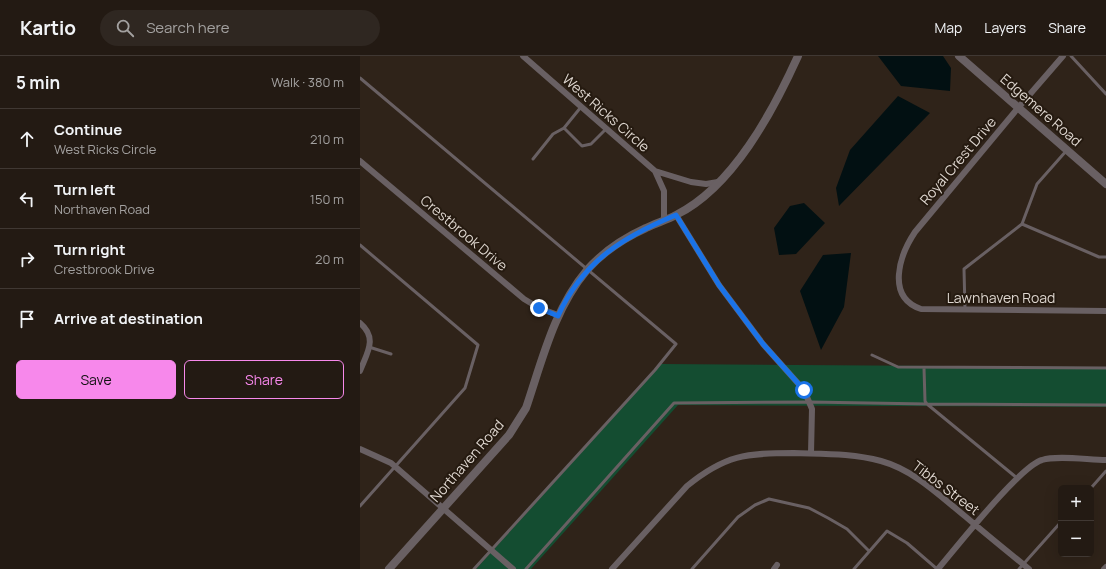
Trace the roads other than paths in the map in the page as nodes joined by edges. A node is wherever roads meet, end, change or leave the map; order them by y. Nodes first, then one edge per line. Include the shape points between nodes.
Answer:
1 (523, 56) edge
2 (798, 56) edge
3 (959, 56) edge
4 (1064, 56) edge
5 (1071, 56) edge
6 (531, 58) edge
7 (360, 78) edge
8 (1106, 94) edge
9 (581, 107) junction
10 (1018, 108) junction
11 (564, 128) junction
12 (606, 129) junction
13 (1067, 150) junction
14 (533, 158) dead end
15 (360, 161) edge
16 (655, 171) junction
17 (718, 182) junction
18 (1106, 184) edge
19 (676, 215) junction
20 (664, 220) junction
21 (1022, 224) junction
22 (360, 245) edge
23 (1106, 257) edge
24 (587, 270) junction
25 (901, 295) joint
26 (965, 310) junction
27 (1106, 311) edge
28 (558, 316) junction
29 (360, 323) edge
30 (369, 346) junction
31 (391, 354) dead end
32 (872, 355) dead end
33 (924, 368) junction
34 (1106, 368) edge
35 (360, 371) edge
36 (810, 402) junction
37 (927, 404) junction
38 (1106, 405) edge
39 (360, 449) edge
40 (812, 454) junction
41 (1106, 460) edge
42 (395, 466) junction
43 (1106, 471) edge
44 (1017, 478) junction
45 (1094, 485) edge
46 (360, 506) edge
47 (443, 509) junction
48 (1058, 525) edge
49 (976, 526) junction
50 (491, 550) junction
51 (869, 552) junction
52 (1021, 566) edge
53 (1106, 567) edge
54 (389, 569) edge
55 (474, 569) edge
56 (513, 569) edge
57 (526, 569) edge
58 (612, 569) edge
59 (692, 569) edge
60 (854, 569) edge
61 (937, 569) edge
62 (1029, 569) edge
63 (1104, 569) edge

1 - 6 street, West Ricks Circle
2 - 17 street, Northaven Road via 770,114 741,156
3 - 10 street, Edgemere Road
4 - 10 street, Royal Crest Drive
5 - 8 lane
6 - 9 street, West Ricks Circle
7 - 24 lane
9 - 11 lane
9 - 12 street, West Ricks Circle
10 - 13 street, Edgemere Road
10 - 25 street, Royal Crest Drive via 909,241 900,266
11 - 12 lane via 582,146 591,144
11 - 14 lane via 553,134
12 - 16 street, West Ricks Circle
13 - 18 street, Edgemere Road
13 - 21 lane via 1037,184
15 - 28 street, Crestbrook Drive via 524,299
16 - 17 street, West Ricks Circle via 691,182
16 - 20 street, West Ricks Circle via 664,191
17 - 19 street, Northaven Road via 690,207
19 - 20 street, Northaven Road
19 - 36 street via 719,285 763,344 797,381
20 - 24 street, Northaven Road via 617,244
21 - 23 lane via 1099,257
21 - 26 lane via 964,269
22 - 42 lane via 478,345 465,388
24 - 28 street, Northaven Road via 573,288
24 - 50 lane via 676,344
25 - 26 street, Lawnhaven Road via 911,306 921,309
26 - 27 street, Lawnhaven Road
28 - 47 street, Northaven Road via 526,408 518,422
29 - 30 street via 367,329 370,337
30 - 31 lane
30 - 35 street
32 - 33 lane via 898,367
33 - 34 lane
33 - 37 lane
36 - 37 lane
36 - 40 street via 813,424
36 - 57 lane via 674,403
37 - 38 lane
37 - 44 lane
39 - 42 street
40 - 49 street, Tibbs Street via 848,454 880,460 895,466 932,489
40 - 58 street via 749,454 712,467 687,486
41 - 44 street via 1042,460
42 - 46 lane
42 - 47 street
43 - 45 lane
44 - 49 street
47 - 50 street
47 - 54 street, Northaven Road
48 - 52 lane
49 - 52 street, Tibbs Street
49 - 61 street
50 - 55 lane
50 - 56 street
51 - 59 lane via 847,529 828,518 809,508 769,499 738,517
51 - 60 lane
51 - 61 lane via 887,531 907,543
52 - 62 street, Tibbs Street
53 - 63 street

